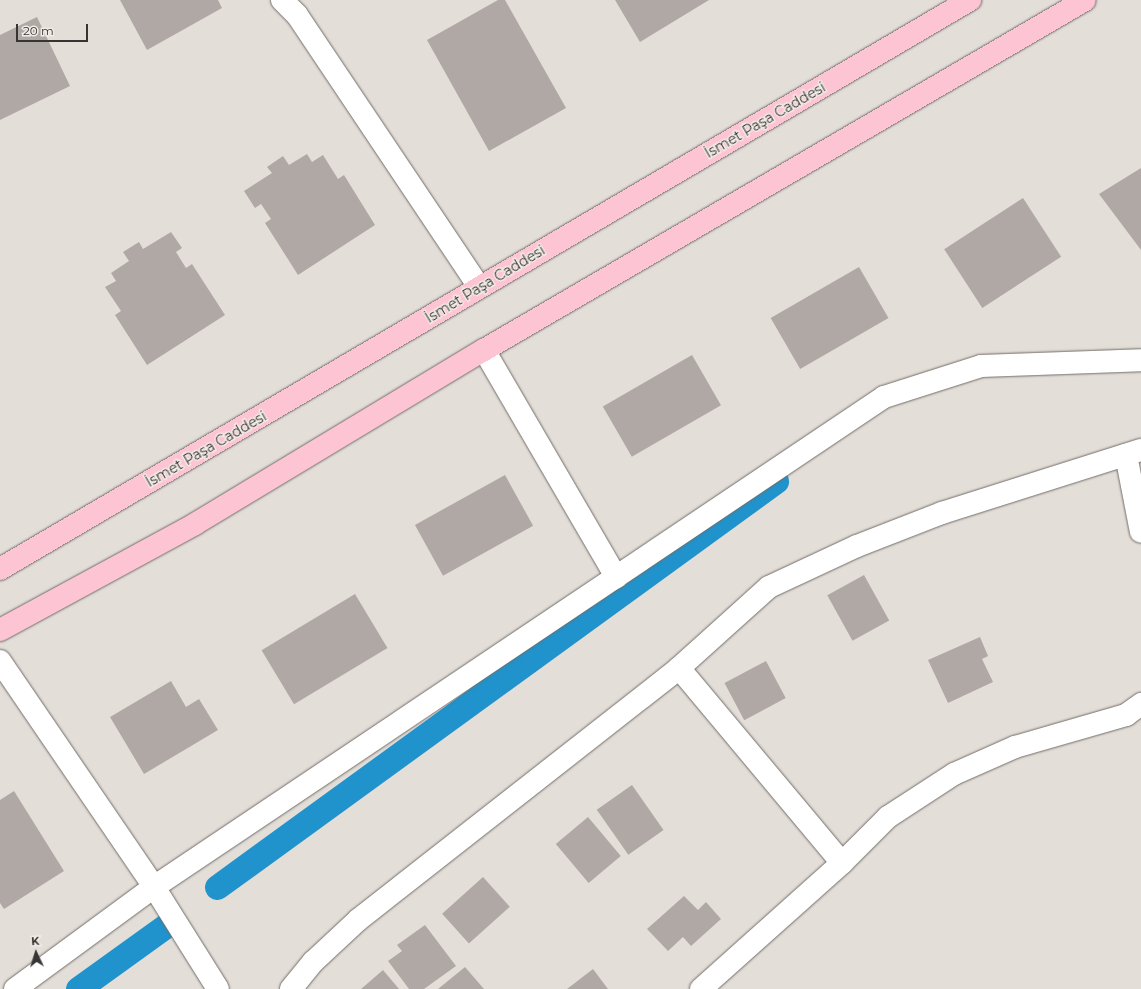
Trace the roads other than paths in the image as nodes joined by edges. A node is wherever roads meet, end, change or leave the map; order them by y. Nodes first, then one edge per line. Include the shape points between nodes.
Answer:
1 (282, 0) edge
2 (970, 0) edge
3 (1085, 0) edge
4 (479, 287) junction
5 (484, 350) junction
6 (1141, 360) edge
7 (1134, 452) edge
8 (1141, 532) edge
9 (0, 569) edge
10 (616, 577) junction
11 (0, 630) edge
12 (0, 661) edge
13 (679, 668) junction
14 (1141, 704) edge
15 (842, 863) junction
16 (154, 888) junction
17 (15, 989) edge
18 (218, 989) edge
19 (291, 989) edge
20 (701, 989) edge

1 - 4 street via 297,15
2 - 4 main road, İsmet Paşa Caddesi
3 - 5 main road
4 - 9 main road, İsmet Paşa Caddesi
5 - 10 street
5 - 11 main road via 195,524
6 - 10 street via 981,366 884,397
7 - 8 street
7 - 13 street via 942,513 857,546 769,587
10 - 16 street
12 - 16 street
13 - 15 street
13 - 19 street via 358,920 313,962
14 - 15 street via 1126,716 1016,747 954,774 888,817
15 - 20 street
16 - 17 street
16 - 18 street

